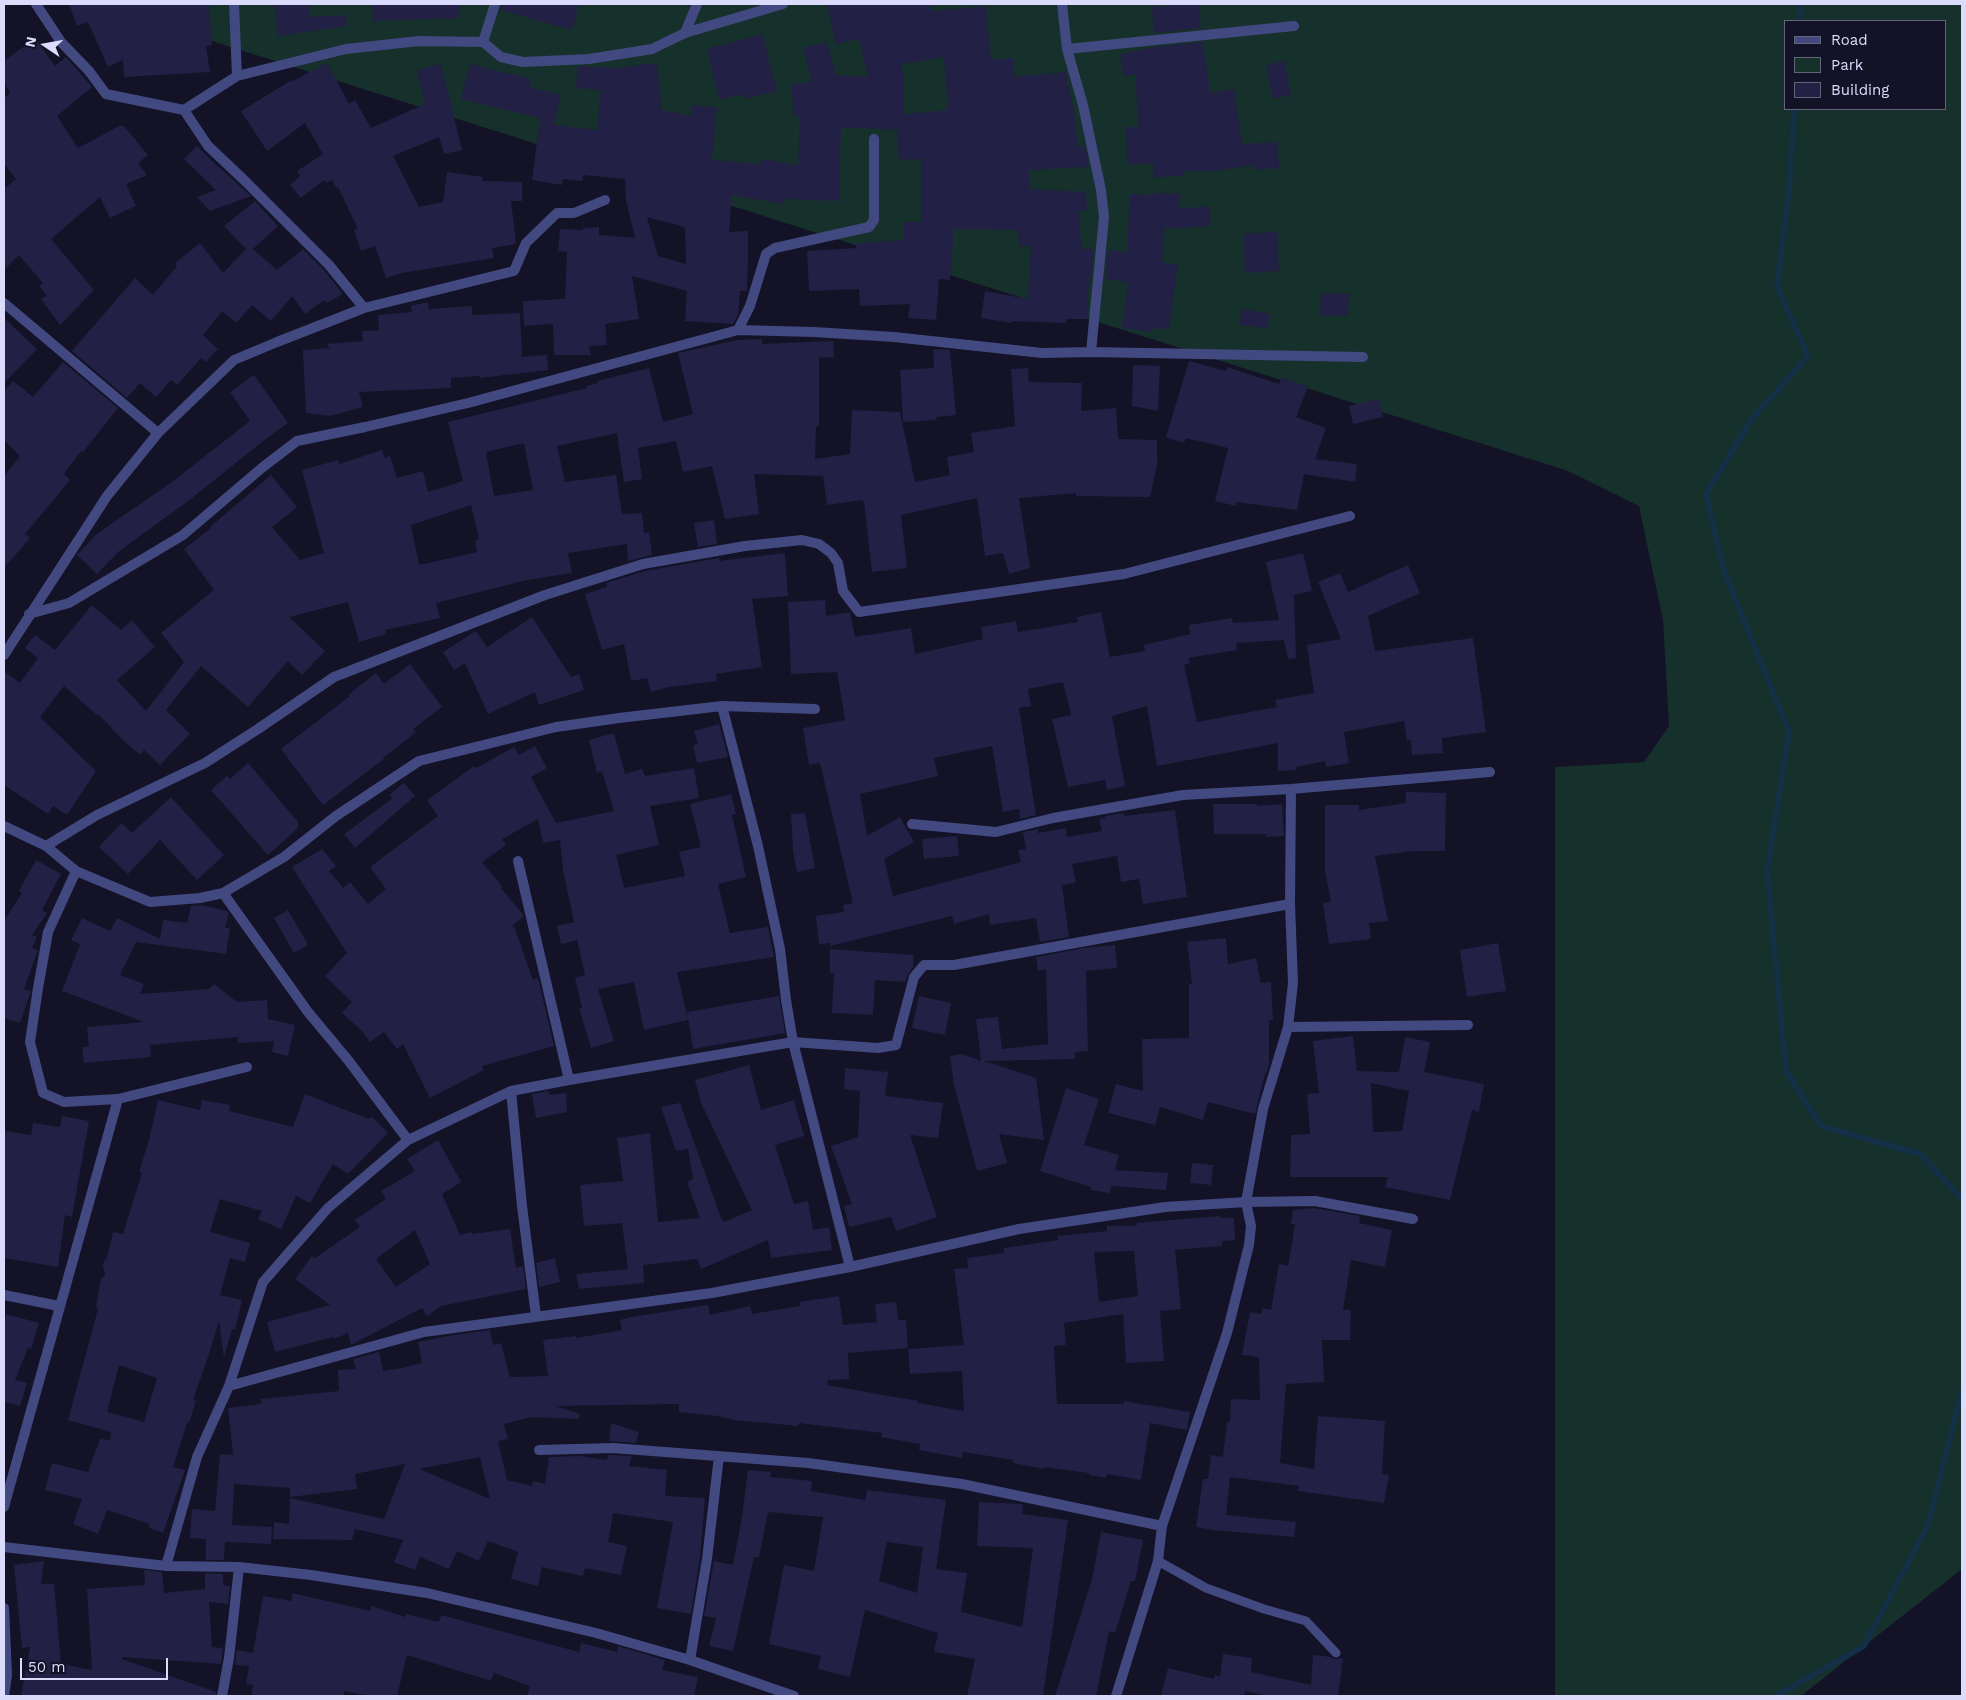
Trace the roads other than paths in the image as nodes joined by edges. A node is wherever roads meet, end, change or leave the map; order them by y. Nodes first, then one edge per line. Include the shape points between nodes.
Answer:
1 (36, 4) edge
2 (234, 4) edge
3 (495, 4) edge
4 (697, 4) edge
5 (783, 4) edge
6 (1062, 4) edge
7 (1294, 26) dead end
8 (685, 33) junction
9 (483, 42) junction
10 (1067, 48) junction
11 (237, 76) junction
12 (184, 110) junction
13 (874, 139) dead end
14 (605, 200) dead end
15 (4, 303) edge
16 (364, 308) junction
17 (738, 330) junction
18 (1091, 352) junction
19 (1363, 357) dead end
20 (158, 433) junction
21 (1350, 516) dead end
22 (29, 614) junction
23 (4, 655) edge
24 (722, 706) junction
25 (815, 709) dead end
26 (1490, 772) dead end
27 (1291, 789) junction
28 (912, 824) dead end
29 (4, 826) edge
30 (46, 846) junction
31 (518, 861) dead end
32 (76, 871) junction
33 (224, 892) junction
34 (1290, 904) junction
35 (1468, 1024) dead end
36 (1288, 1027) junction
37 (793, 1042) junction
38 (247, 1067) dead end
39 (569, 1080) junction
40 (511, 1091) junction
41 (118, 1099) junction
42 (408, 1140) junction
43 (1246, 1202) junction
44 (1413, 1219) dead end
45 (850, 1267) junction
46 (4, 1296) edge
47 (60, 1306) junction
48 (536, 1316) junction
49 (229, 1386) junction
50 (539, 1450) dead end
51 (719, 1456) junction
52 (4, 1507) edge
53 (1162, 1526) junction
54 (4, 1548) edge
55 (1158, 1560) junction
56 (166, 1566) junction
57 (239, 1566) junction
58 (4, 1608) edge
59 (1336, 1653) dead end
60 (690, 1660) junction
61 (4, 1696) edge
62 (222, 1696) edge
63 (794, 1696) edge
64 (1116, 1696) edge

1 - 12 street via 61,42 106,94
2 - 11 street
3 - 9 street
4 - 8 street
5 - 8 street
6 - 10 street
7 - 10 street
8 - 9 street via 652,49 590,59 532,62 501,57
9 - 11 street via 418,40 346,49
10 - 18 street via 1083,105 1104,217
11 - 12 street
12 - 16 street via 208,146 329,264
13 - 17 street via 874,220 869,227 775,248 766,254 750,306
14 - 16 street via 574,214 557,213 526,243 514,271
15 - 20 street
16 - 20 street via 234,360
17 - 18 street via 894,337 1042,353
17 - 22 street via 468,403 297,441 183,535 69,603
18 - 19 street
20 - 22 street via 107,496
21 - 30 street via 1124,574 860,612 843,590 838,562 831,553 819,544 802,540 744,546 643,564 545,594 334,677 205,763 97,815
22 - 23 street
24 - 25 street
24 - 33 street via 556,727 419,761 336,816 284,857
24 - 37 street via 758,846 780,949
26 - 27 street
27 - 28 street via 1183,795 1053,818 996,832
27 - 34 street
29 - 30 street
30 - 32 street
31 - 39 street
32 - 33 street via 150,902 200,898
32 - 41 street via 48,932 30,1042 43,1093 64,1102
33 - 42 street via 308,1012
34 - 36 street via 1293,983
34 - 37 street via 954,965 924,965 914,977 896,1044 878,1048
35 - 36 street
36 - 43 street via 1263,1109
37 - 39 street
37 - 45 street
38 - 41 street
39 - 40 street
40 - 42 street
40 - 48 street
41 - 47 street
42 - 49 street via 328,1208 263,1282
43 - 44 street via 1315,1201
43 - 45 street via 1165,1207 1018,1229
43 - 53 street via 1251,1226 1249,1244 1227,1332
45 - 48 street via 712,1293
46 - 47 street
47 - 52 street
48 - 49 street via 424,1332
49 - 56 street via 197,1457
50 - 51 street via 613,1448
51 - 53 street via 808,1463 962,1484
51 - 60 street via 707,1559
53 - 55 street
54 - 56 street
55 - 59 lane via 1206,1588 1306,1622
55 - 64 street
56 - 57 street
57 - 60 street via 427,1593 596,1633
57 - 62 street
58 - 61 street
60 - 63 street

